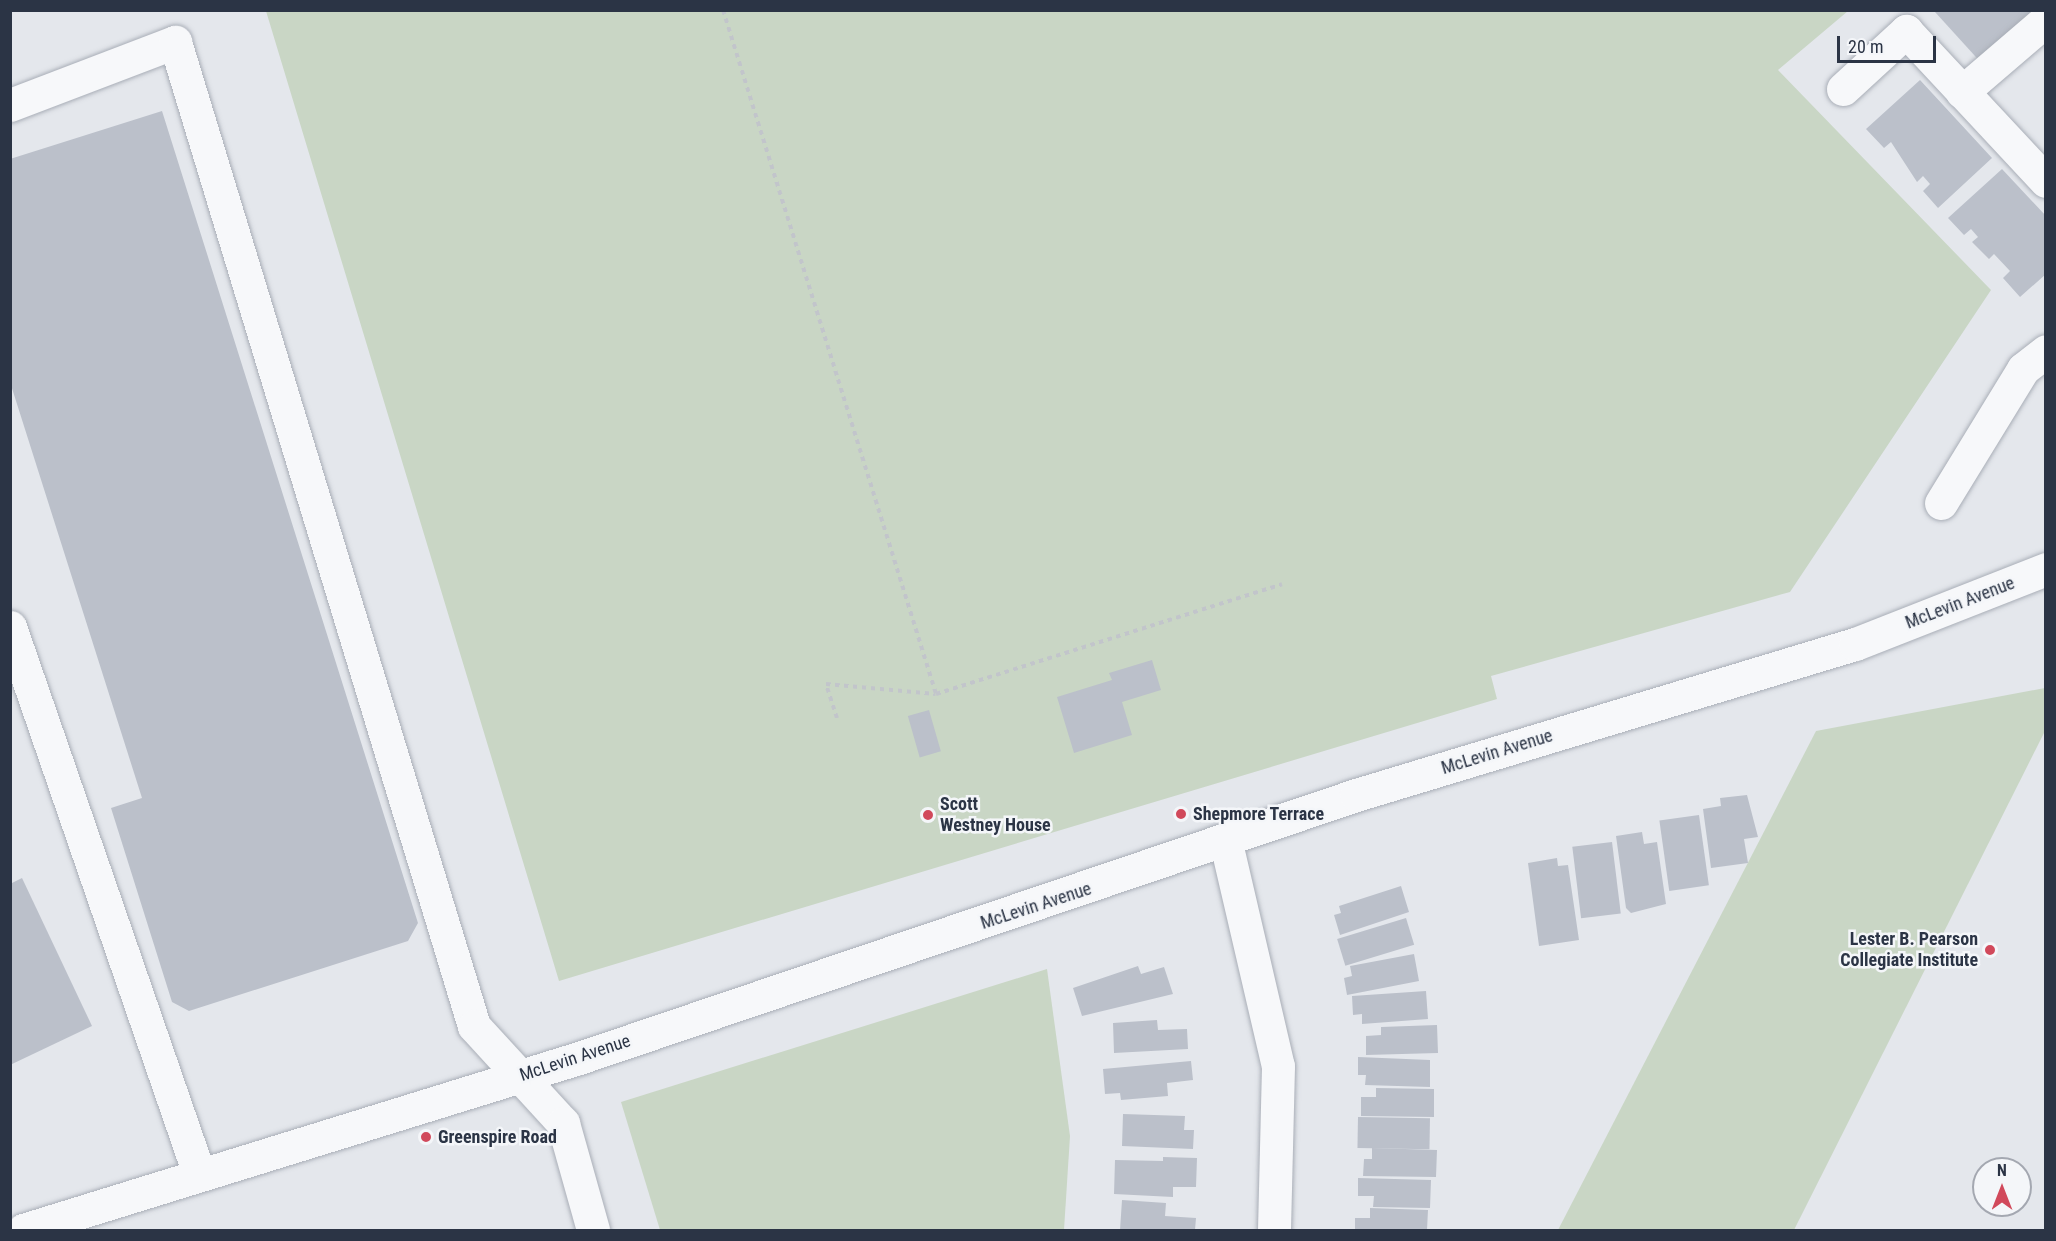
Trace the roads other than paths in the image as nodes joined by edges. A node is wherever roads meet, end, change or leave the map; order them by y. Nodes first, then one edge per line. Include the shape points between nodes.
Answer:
1 (2042, 29) edge
2 (1843, 89) dead end
3 (1962, 92) junction
4 (10, 105) edge
5 (2046, 181) edge
6 (2046, 351) edge
7 (1941, 503) dead end
8 (2046, 569) edge
9 (10, 627) edge
10 (1226, 843) junction
11 (521, 1076) junction
12 (199, 1174) junction
13 (22, 1230) edge
14 (592, 1230) edge
15 (1274, 1230) edge

1 - 3 street
2 - 3 street via 1906,32
3 - 5 street
4 - 11 street via 175,42 474,1026
6 - 7 street via 2023,369
8 - 10 street, McLevin Avenue via 1855,644 1356,795
9 - 12 street
10 - 11 street, McLevin Avenue
10 - 15 street via 1278,1066
11 - 12 street, McLevin Avenue
11 - 14 street via 563,1123
12 - 13 street, McLevin Avenue

